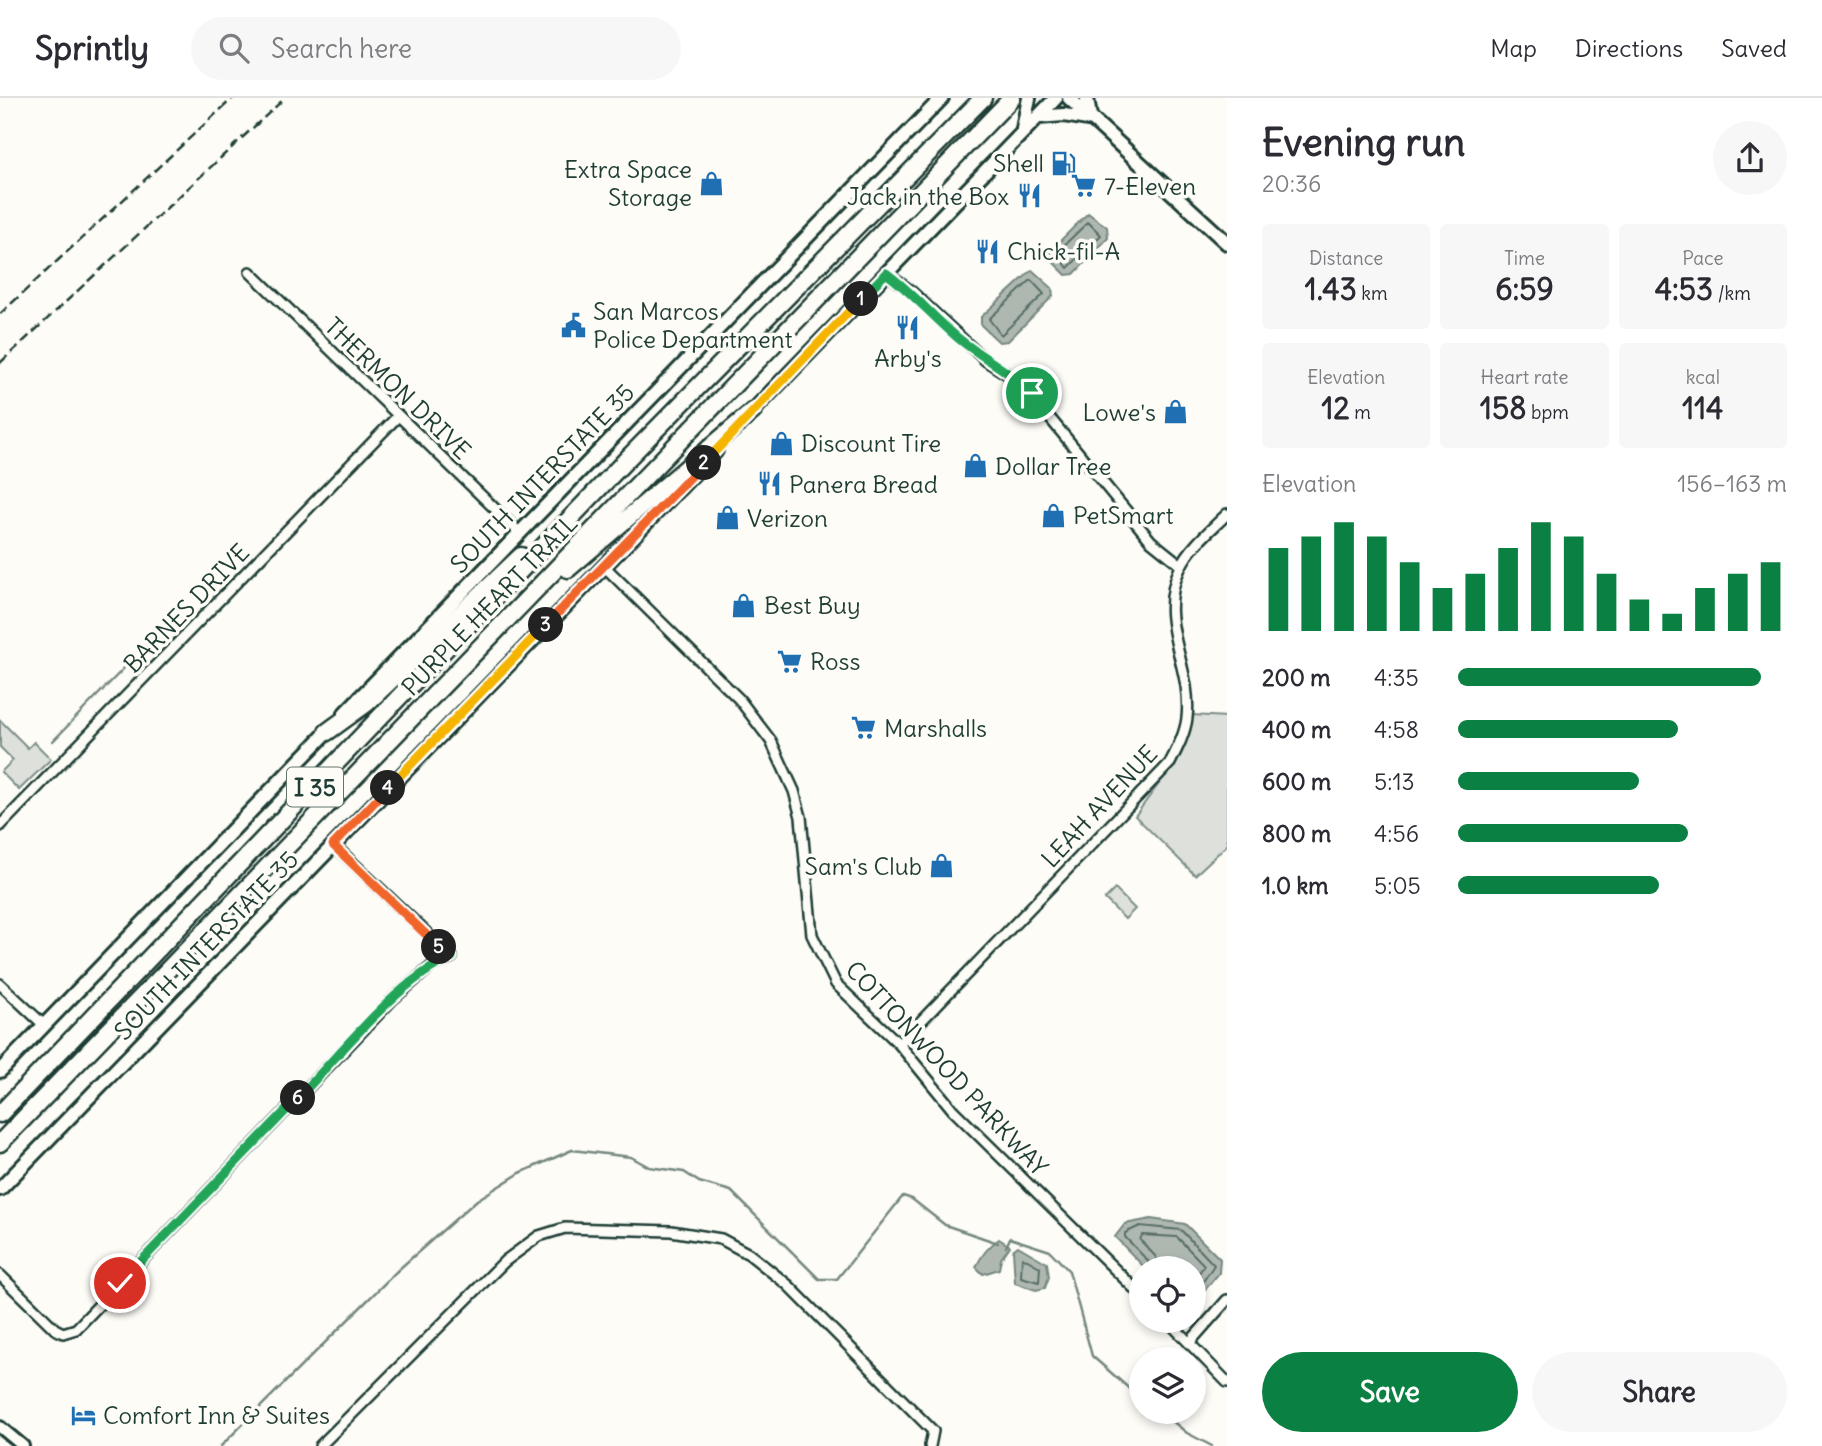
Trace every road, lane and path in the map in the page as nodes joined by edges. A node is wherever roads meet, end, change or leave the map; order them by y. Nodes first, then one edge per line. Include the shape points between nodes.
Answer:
1 (942, 98) edge
2 (983, 98) edge
3 (1029, 98) edge
4 (1056, 98) edge
5 (1069, 98) edge
6 (1087, 98) edge
7 (1009, 101) edge
8 (1038, 117) junction
9 (1092, 118) junction
10 (1022, 133) junction
11 (1227, 243) edge
12 (250, 272) dead end
13 (886, 273) junction
14 (753, 411) junction
15 (398, 416) junction
16 (628, 458) junction
17 (1227, 514) edge
18 (519, 532) junction
19 (1181, 565) junction
20 (604, 566) junction
21 (492, 634) junction
22 (327, 732) junction
23 (0, 826) edge
24 (333, 845) junction
25 (0, 984) edge
26 (45, 1026) junction
27 (899, 1044) junction
28 (0, 1071) edge
29 (0, 1114) edge
30 (0, 1143) edge
31 (0, 1189) edge
32 (0, 1275) edge
33 (1129, 1283) edge
34 (1227, 1300) edge
35 (1179, 1333) edge
36 (1189, 1343) junction
37 (1227, 1382) edge
38 (0, 1427) edge
39 (23, 1446) edge
40 (320, 1446) edge
41 (930, 1446) edge

1 - 18 main road, SOUTH INTERSTATE 35
2 - 16 highway, PURPLE HEART TRAIL / I 35
3 - 10 main road
4 - 8 main road, SOUTH INTERSTATE 35
5 - 9 main road
6 - 9 main road
7 - 21 highway, PURPLE HEART TRAIL / I 35
8 - 9 main road
8 - 10 main road, SOUTH INTERSTATE 35
9 - 11 main road
10 - 13 main road, SOUTH INTERSTATE 35
12 - 15 street, THERMON DRIVE
13 - 14 main road, SOUTH INTERSTATE 35
13 - 19 street via 985,360 1021,383 1151,541
14 - 20 main road, SOUTH INTERSTATE 35
14 - 21 highway
15 - 18 street, THERMON DRIVE
15 - 23 street, BARNES DRIVE
16 - 22 highway via 367,704
16 - 29 highway, PURPLE HEART TRAIL / I 35
17 - 19 street
18 - 22 main road, SOUTH INTERSTATE 35
19 - 27 street, LEAH AVENUE via 1170,619 1185,686 1186,720 1170,763
20 - 24 main road, SOUTH INTERSTATE 35
20 - 27 street, COTTONWOOD PARKWAY via 739,699 771,741 801,817 808,910 822,959 836,984
21 - 30 highway, PURPLE HEART TRAIL / I 35
22 - 26 main road, SOUTH INTERSTATE 35
24 - 31 main road, SOUTH INTERSTATE 35
24 - 32 street via 452,957 433,965 393,999 76,1329 63,1333 55,1329
25 - 26 street
26 - 28 main road, SOUTH INTERSTATE 35
27 - 33 street, COTTONWOOD PARKWAY via 953,1110
34 - 36 street
35 - 36 street
36 - 37 street
38 - 39 street
40 - 41 street via 505,1261 539,1236 583,1227 701,1234 749,1254 788,1285 906,1401 933,1431

